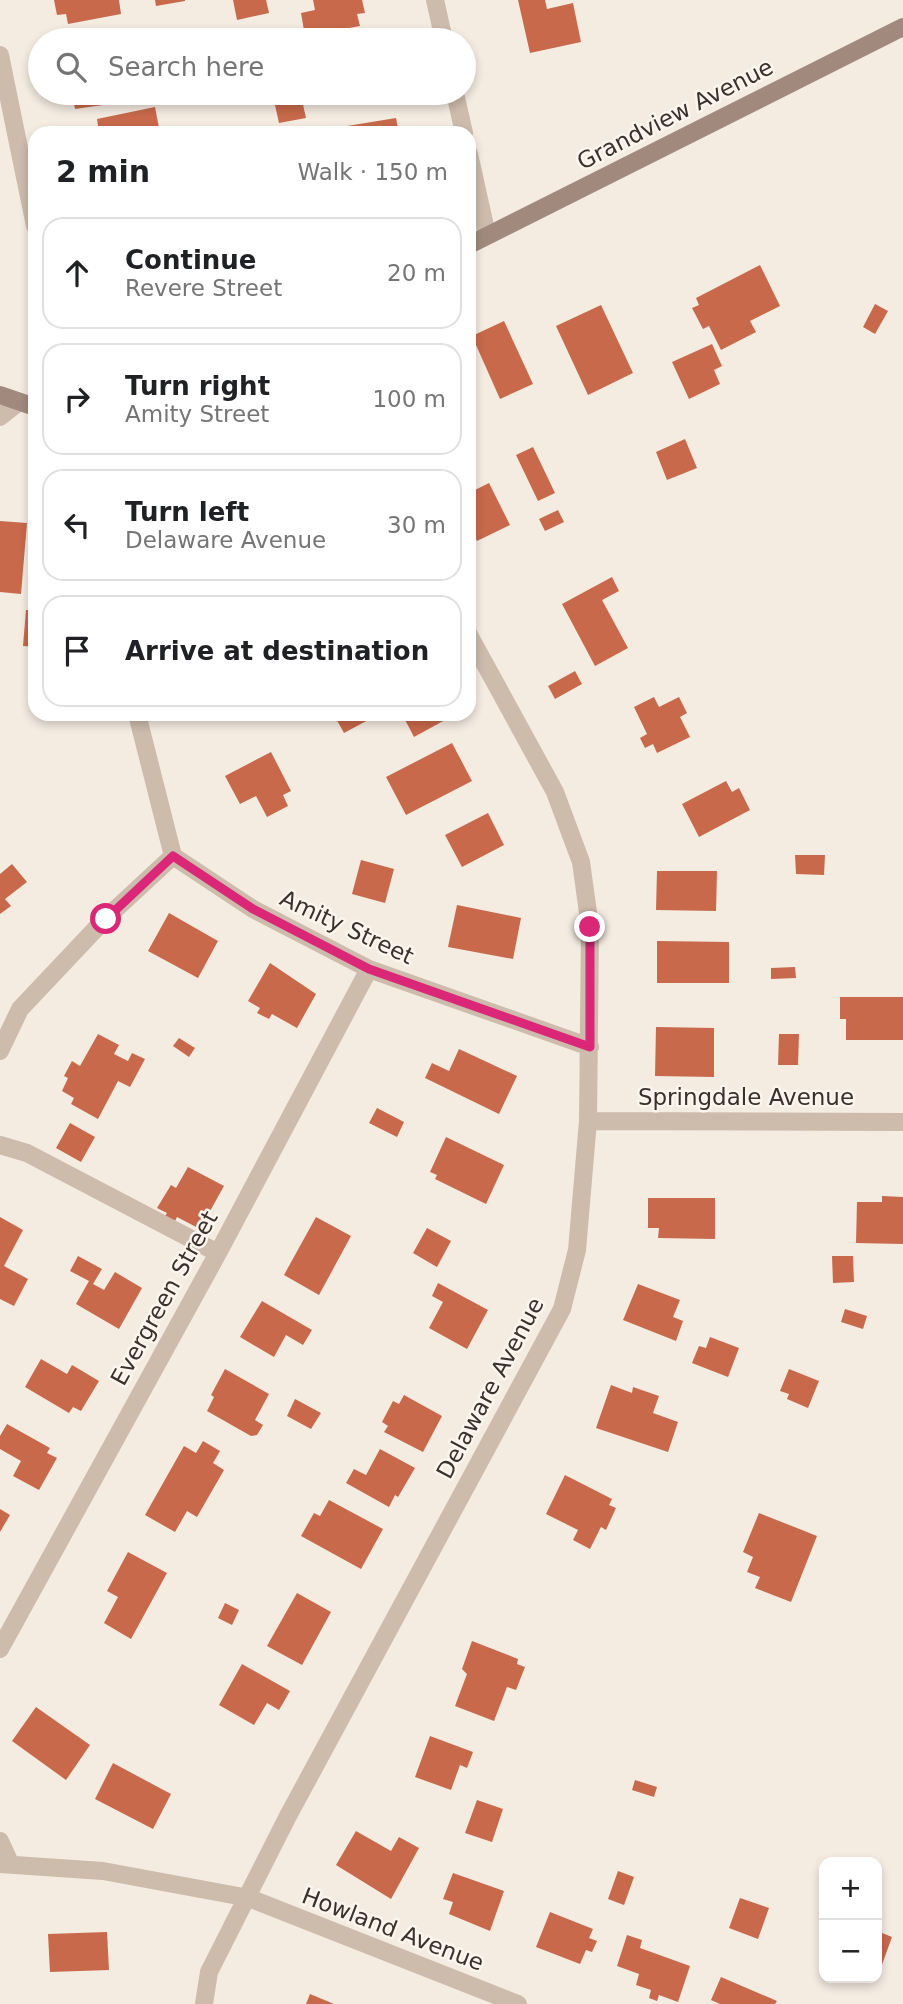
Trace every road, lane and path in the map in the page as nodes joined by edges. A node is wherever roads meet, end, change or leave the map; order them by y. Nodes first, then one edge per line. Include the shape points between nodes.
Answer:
1 (435, 0) edge
2 (903, 27) edge
3 (441, 28) edge
4 (0, 55) edge
5 (458, 105) edge
6 (462, 126) edge
7 (476, 186) edge
8 (28, 192) edge
9 (487, 235) junction
10 (476, 241) edge
11 (0, 396) edge
12 (27, 405) edge
13 (0, 417) edge
14 (476, 648) edge
15 (139, 721) edge
16 (173, 856) junction
17 (369, 969) junction
18 (590, 1047) junction
19 (0, 1051) edge
20 (588, 1121) junction
21 (903, 1122) edge
22 (0, 1144) edge
23 (218, 1253) junction
24 (0, 1649) edge
25 (0, 1841) edge
26 (5, 1863) edge
27 (249, 1898) junction
28 (204, 2004) edge
29 (518, 2004) edge

1 - 3 street
2 - 9 main road, Grandview Avenue
4 - 8 street
5 - 6 street
7 - 9 street
9 - 10 main road, Grandview Avenue
11 - 12 main road
12 - 13 street
14 - 18 street, Delaware Avenue via 555,792 581,862 590,927
15 - 16 street
16 - 17 street, Amity Street via 253,909
16 - 19 street via 20,1009
17 - 18 street, Amity Street
17 - 23 street, Evergreen Street
18 - 20 street, Delaware Avenue
20 - 21 street, Springdale Avenue
20 - 27 street, Delaware Avenue via 577,1250 562,1309 288,1816
22 - 23 street via 27,1153
23 - 24 street, Evergreen Street
25 - 26 street
26 - 27 street, Howland Avenue via 103,1871
27 - 28 street, Delaware Avenue via 209,1972
27 - 29 street, Howland Avenue

